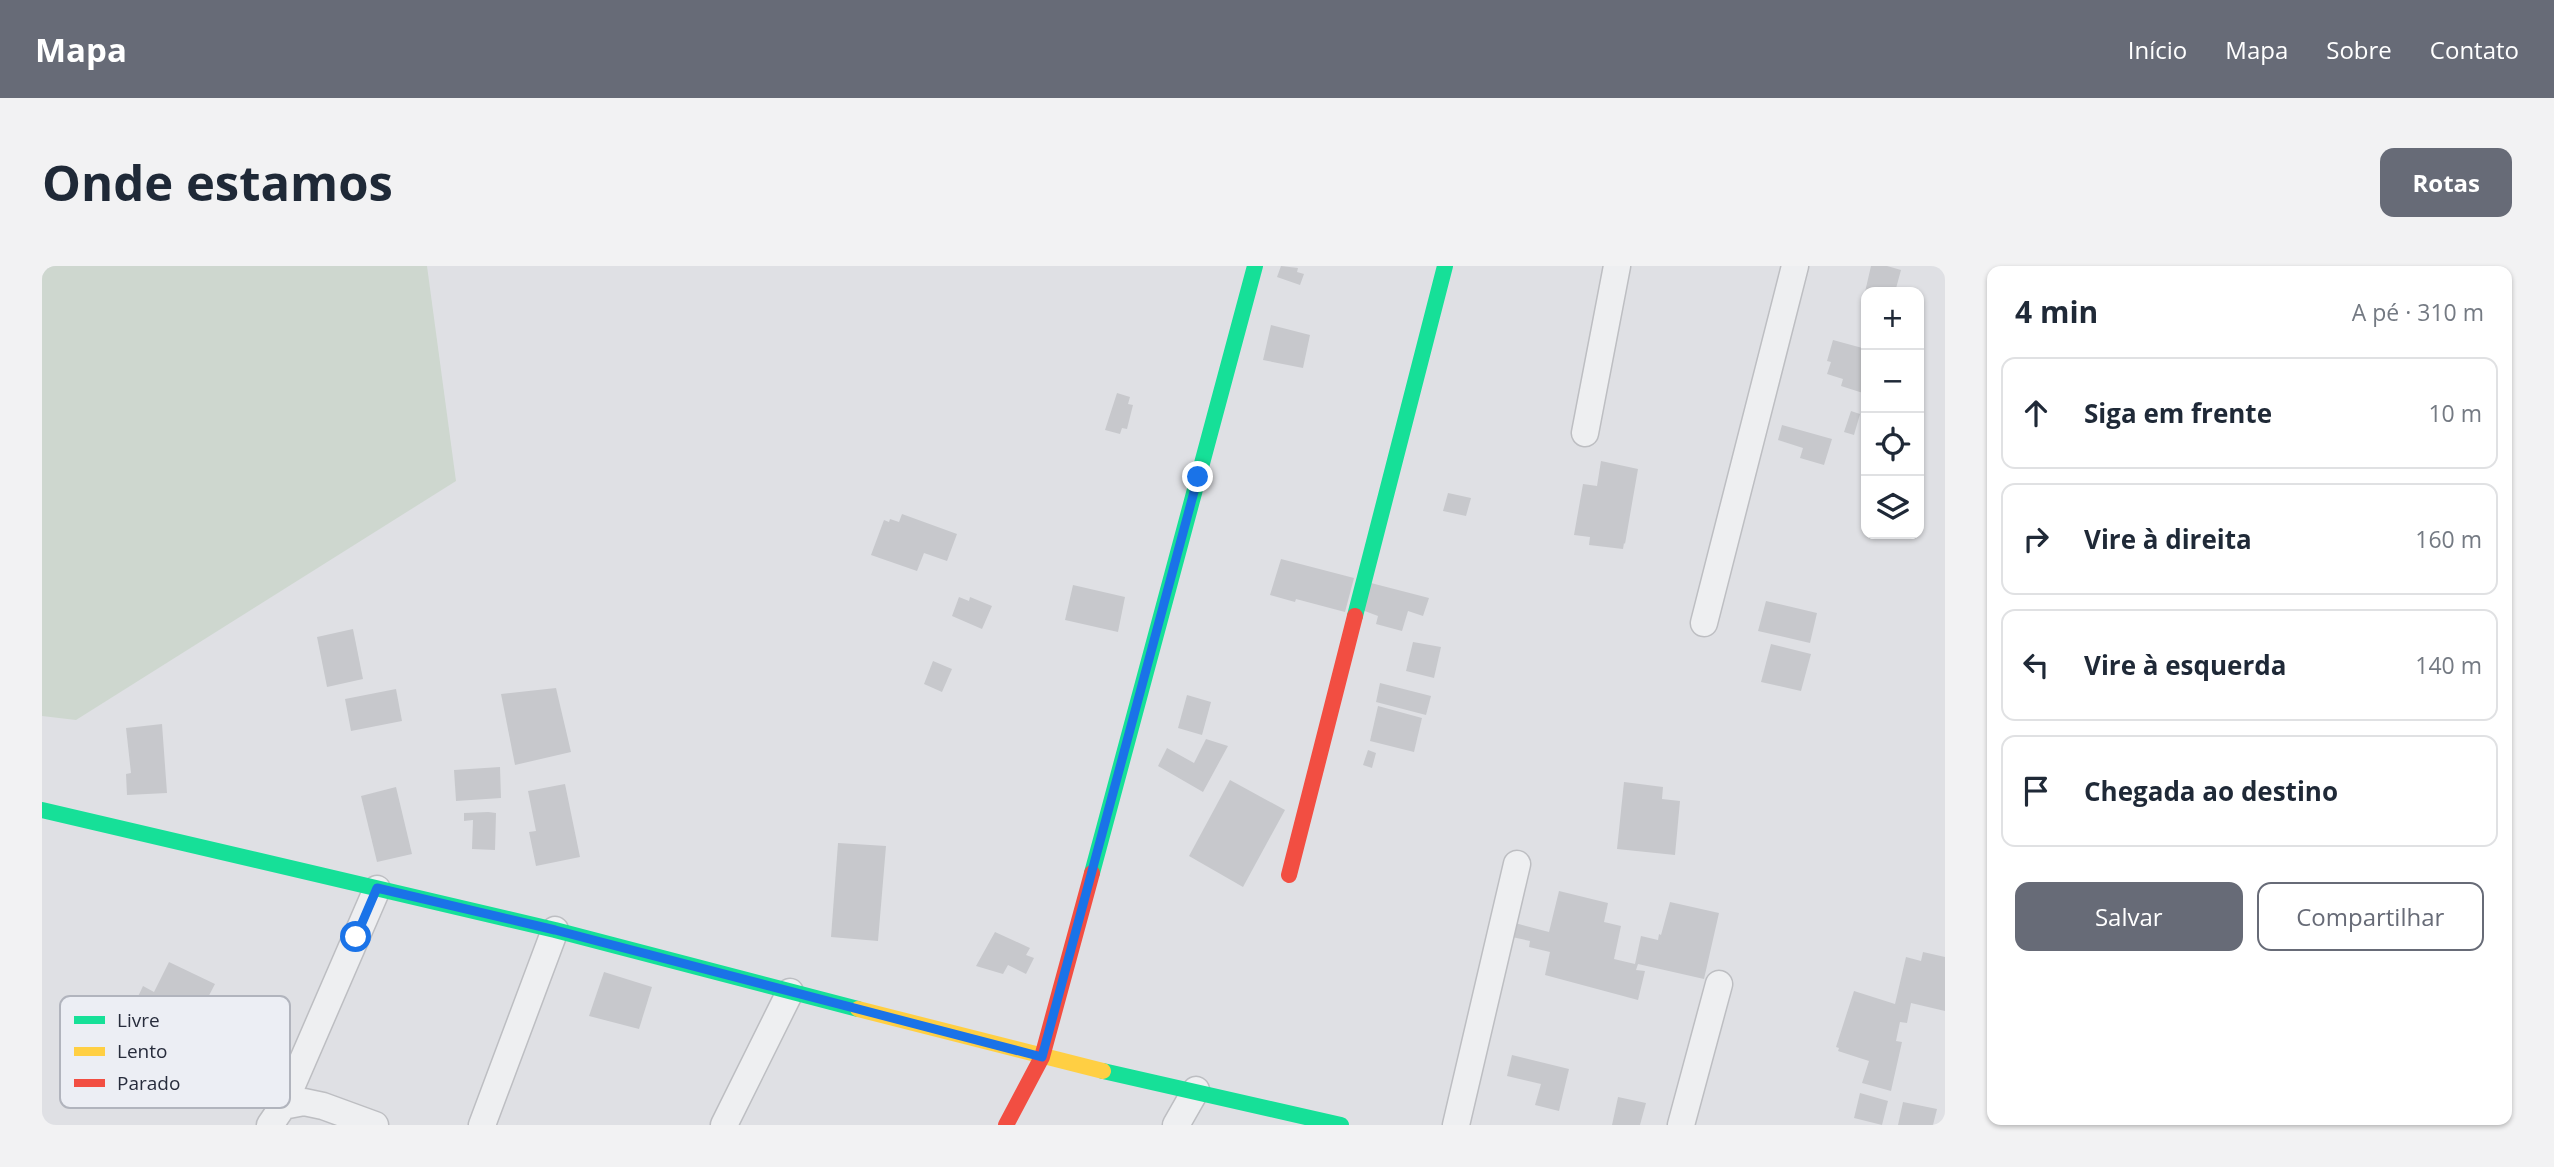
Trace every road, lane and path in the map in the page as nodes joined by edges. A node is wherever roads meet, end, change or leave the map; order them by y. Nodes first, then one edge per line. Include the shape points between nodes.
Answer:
1 (1255, 266) edge
2 (1445, 266) edge
3 (1617, 266) edge
4 (1796, 266) edge
5 (1585, 433) dead end
6 (1704, 623) dead end
7 (42, 810) edge
8 (1517, 864) dead end
9 (1289, 875) dead end
10 (377, 888) junction
11 (555, 930) junction
12 (1719, 984) dead end
13 (790, 992) junction
14 (1042, 1057) junction
15 (290, 1084) edge
16 (1196, 1090) junction
17 (276, 1116) edge
18 (1295, 1120) edge
19 (374, 1125) edge
20 (482, 1125) edge
21 (724, 1125) edge
22 (1006, 1125) edge
23 (1176, 1125) edge
24 (1341, 1125) edge
25 (1456, 1125) edge
26 (1681, 1125) edge

1 - 14 street
2 - 9 street
3 - 5 street
4 - 6 street
7 - 10 street
8 - 25 street
10 - 11 street
10 - 15 street
11 - 13 street
11 - 20 street
12 - 26 street
13 - 14 street
13 - 21 street
14 - 16 street
14 - 22 street
16 - 18 street
16 - 23 street
17 - 19 street via 304,1102
18 - 24 street

